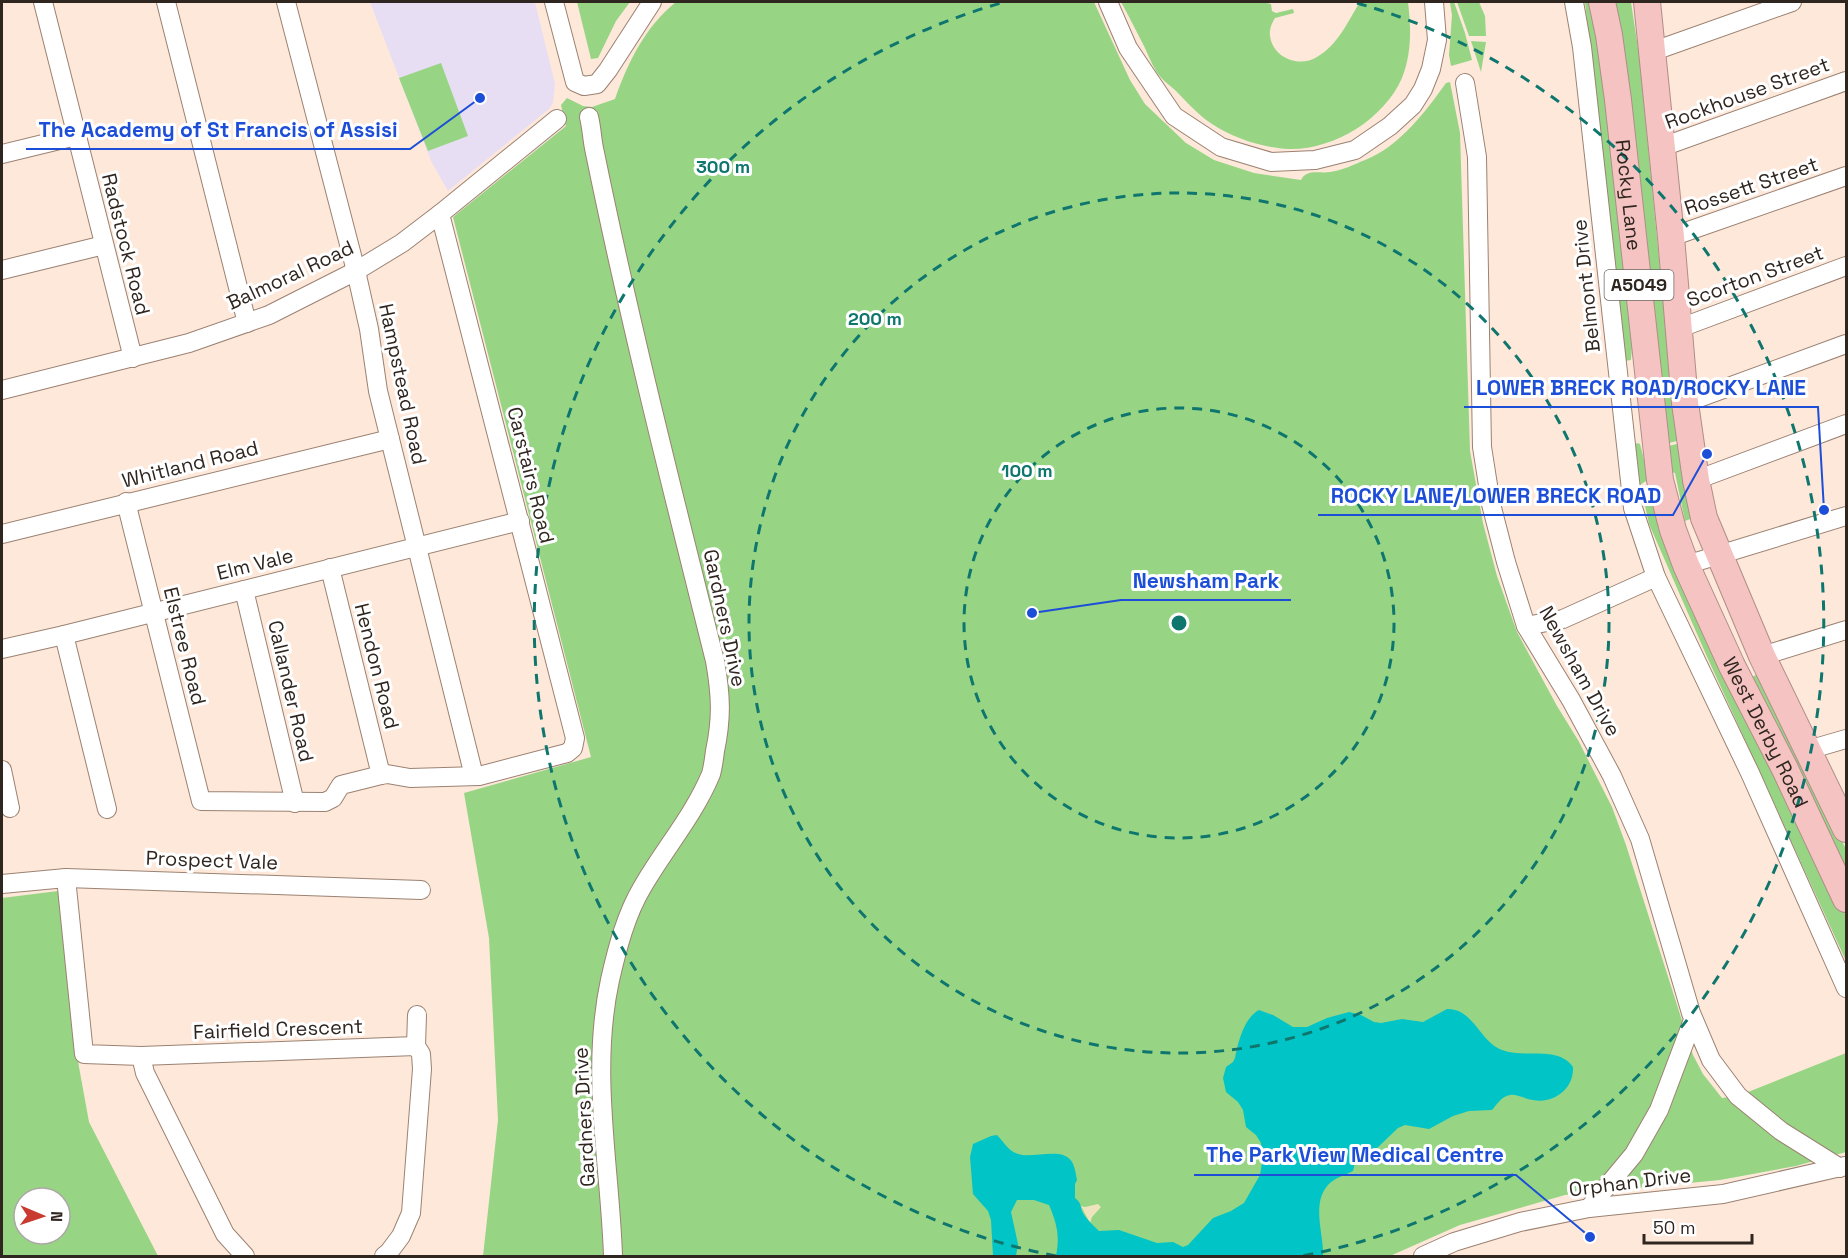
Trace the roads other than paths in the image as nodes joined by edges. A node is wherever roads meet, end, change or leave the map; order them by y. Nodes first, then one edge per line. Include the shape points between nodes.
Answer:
1 (43, 2) edge
2 (166, 2) edge
3 (286, 2) edge
4 (554, 2) edge
5 (652, 2) edge
6 (1108, 2) edge
7 (1434, 2) edge
8 (1574, 2) edge
9 (1602, 2) edge
10 (1647, 2) edge
11 (1792, 2) edge
12 (1654, 51) junction
13 (1846, 81) edge
14 (1465, 83) dead end
15 (589, 117) dead end
16 (557, 120) dead end
17 (76, 136) junction
18 (1662, 147) junction
19 (2, 154) edge
20 (1846, 176) edge
21 (440, 214) junction
22 (1671, 237) junction
23 (104, 245) junction
24 (1846, 266) edge
25 (2, 270) edge
26 (356, 271) junction
27 (247, 323) junction
28 (1680, 328) junction
29 (1846, 344) edge
30 (133, 358) junction
31 (2, 390) edge
32 (1685, 403) junction
33 (1846, 424) edge
34 (390, 439) junction
35 (1696, 480) junction
36 (126, 502) junction
37 (1846, 516) edge
38 (520, 521) junction
39 (2, 534) edge
40 (416, 547) junction
41 (1718, 554) junction
42 (1686, 566) junction
43 (330, 568) junction
44 (1656, 577) junction
45 (244, 590) junction
46 (153, 613) junction
47 (1526, 626) junction
48 (1846, 630) edge
49 (64, 635) junction
50 (2, 649) edge
51 (1762, 656) junction
52 (1846, 739) edge
53 (1809, 750) junction
54 (2, 770) edge
55 (381, 775) junction
56 (474, 776) junction
57 (295, 803) junction
58 (10, 808) dead end
59 (107, 809) dead end
60 (1846, 829) edge
61 (66, 878) junction
62 (2, 884) edge
63 (421, 890) dead end
64 (1846, 899) edge
65 (1846, 988) edge
66 (417, 1015) dead end
67 (1693, 1020) junction
68 (416, 1046) junction
69 (141, 1056) junction
70 (1843, 1167) edge
71 (1589, 1208) junction
72 (245, 1257) edge
73 (384, 1257) edge
74 (613, 1257) edge
75 (1424, 1257) edge

1 - 17 street, Radstock Road
2 - 27 street
3 - 26 street, Hampstead Road
4 - 5 street via 575,82 584,86 597,84
6 - 7 street via 1128,48 1174,116 1221,147 1271,162 1315,160 1356,150 1413,105 1431,69 1437,40
8 - 44 street, Belmont Drive via 1584,59 1633,508
9 - 42 highway, Rocky Lane / A5049 via 1618,100 1660,480
10 - 12 highway, Rocky Lane / A5049
11 - 12 street
12 - 18 highway, Rocky Lane / A5049
13 - 18 street, Rockhouse Street
14 - 47 street, Newsham Drive via 1477,157 1482,447 1491,504
15 - 74 street, Gardners Drive via 664,457 715,661 721,720 712,771 642,888 610,982 604,1014 601,1083
16 - 21 street, Balmoral Road
17 - 19 street
17 - 23 street, Radstock Road
18 - 22 highway, Rocky Lane / A5049
20 - 22 street, Rossett Street
21 - 26 street, Balmoral Road
21 - 38 street, Carstairs Road
22 - 28 highway, Rocky Lane / A5049
23 - 25 street
23 - 30 street, Radstock Road
24 - 28 street, Scorton Street
26 - 27 street, Balmoral Road
26 - 34 street, Hampstead Road
27 - 30 street, Balmoral Road
28 - 32 highway, Rocky Lane / A5049
29 - 32 street
30 - 31 street, Balmoral Road
32 - 35 highway, Rocky Lane / A5049
33 - 35 street
34 - 36 street, Whitland Road
34 - 40 street, Hampstead Road
35 - 41 highway, Rocky Lane / A5049 via 1704,518
36 - 39 street, Whitland Road
36 - 46 street, Elstree Road
37 - 41 street
38 - 40 street, Elm Vale
38 - 56 street, Carstairs Road via 575,738 567,753
40 - 43 street, Elm Vale
40 - 56 street, Hampstead Road
41 - 42 street
41 - 51 highway, West Derby Road / A5049
42 - 64 highway, West Derby Road / A5049
43 - 45 street, Elm Vale
43 - 55 street, Hendon Road
44 - 47 street via 1563,619
44 - 65 street, Belmont Drive via 1750,773
45 - 46 street, Elm Vale
45 - 57 street, Callander Road
46 - 49 street, Elm Vale
46 - 57 street, Elstree Road via 201,801
47 - 67 street, Newsham Drive via 1612,776 1640,839
48 - 51 street
49 - 50 street, Elm Vale
49 - 59 street
51 - 53 highway, West Derby Road / A5049
52 - 53 street
53 - 60 highway, West Derby Road / A5049
54 - 58 street
55 - 56 street
55 - 57 street via 341,785 330,801
61 - 62 street, Prospect Vale
61 - 63 street, Prospect Vale
61 - 69 street, Fairfield Crescent via 84,1054
66 - 68 street
67 - 70 street, Newsham Drive via 1711,1060 1738,1096 1781,1131
67 - 71 street via 1659,1110 1634,1154
68 - 69 street, Fairfield Crescent
68 - 73 street via 422,1069 411,1213 401,1236
69 - 72 street via 145,1072 225,1234
70 - 71 street, Orphan Drive via 1723,1194
71 - 75 street, Orphan Drive via 1520,1222 1454,1242

